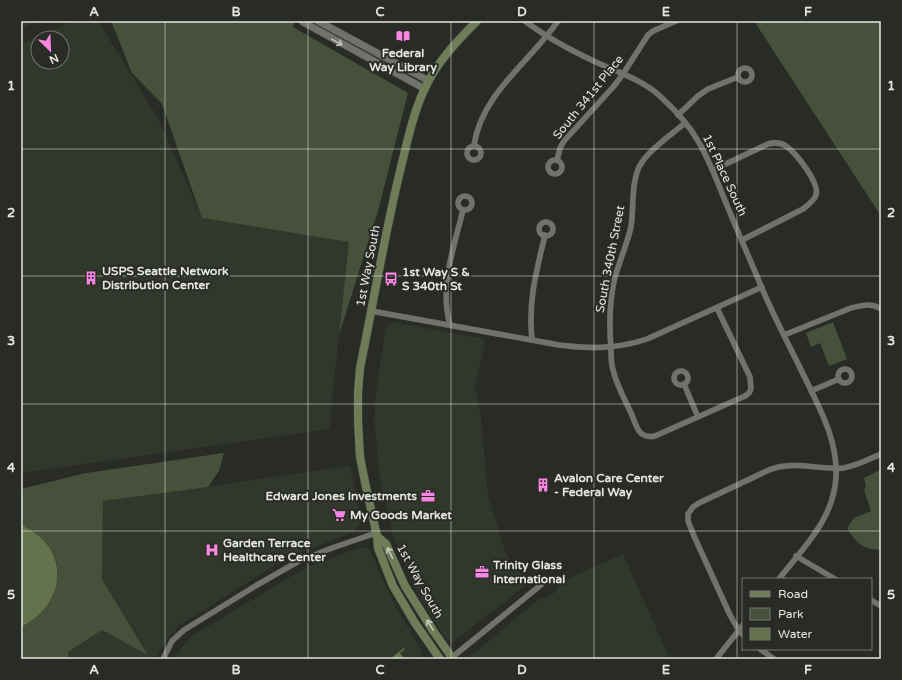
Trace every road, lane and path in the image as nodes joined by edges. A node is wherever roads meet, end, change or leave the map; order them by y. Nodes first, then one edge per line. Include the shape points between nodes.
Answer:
1 (318, 21) edge
2 (477, 21) edge
3 (525, 21) edge
4 (558, 21) edge
5 (676, 21) edge
6 (304, 22) dead end
7 (546, 36) junction
8 (623, 74) junction
9 (738, 77) dead end
10 (429, 81) junction
11 (425, 88) junction
12 (678, 115) junction
13 (685, 123) junction
14 (474, 145) dead end
15 (557, 160) dead end
16 (713, 170) junction
17 (463, 210) dead end
18 (545, 235) dead end
19 (742, 240) junction
20 (762, 287) junction
21 (717, 308) junction
22 (881, 308) edge
23 (371, 311) junction
24 (450, 325) junction
25 (784, 335) junction
26 (532, 340) junction
27 (611, 347) junction
28 (838, 379) dead end
29 (684, 384) dead end
30 (811, 391) junction
31 (698, 417) junction
32 (881, 454) edge
33 (836, 468) junction
34 (377, 535) junction
35 (796, 556) junction
36 (780, 578) edge
37 (833, 578) edge
38 (542, 584) dead end
39 (872, 601) edge
40 (881, 606) edge
41 (741, 633) edge
42 (761, 650) edge
43 (452, 658) edge
44 (163, 659) edge
45 (440, 659) edge
46 (716, 659) edge
47 (774, 659) edge

1 - 10 street
2 - 10 main road, 1st Way South via 446,54
3 - 7 street, 1st Place South
4 - 7 street
5 - 8 street, South 341st Place via 653,31 648,36
6 -> 11 street
7 - 8 street, 1st Place South via 573,52
7 - 14 street via 496,95 483,119
8 - 12 street, 1st Place South via 655,92
8 - 15 street, South 341st Place via 572,131 560,148
9 - 12 street via 703,92
10 - 11 main road, 1st Way South
11 - 23 main road, 1st Way South via 393,197
12 - 13 street, 1st Place South
13 - 16 street, 1st Place South
13 - 27 street, South 340th Street via 646,157 637,172 630,229 615,277 610,306
16 - 19 street, 1st Place South
16 - 19 street via 777,142 792,151 812,177 817,188 816,196 803,209
17 - 24 street via 447,275 446,305
18 - 26 street via 531,303
19 - 20 street, 1st Place South
20 - 21 street
20 - 25 street, 1st Place South
21 - 27 street via 647,339
21 - 31 street via 750,376 751,389 749,394 740,399
22 - 25 street via 863,305 851,308
23 - 24 street
23 - 34 main road, 1st Way South via 360,368 358,421 361,464
24 - 26 street
25 - 30 street, 1st Place South
26 - 27 street via 585,348
27 - 31 street, South 340th Street via 616,380 643,436 655,436
28 - 30 street
29 - 31 street
30 - 33 street, 1st Place South via 832,441
32 - 33 street via 854,466
33 - 35 street, 1st Place South via 835,488 829,510 816,533
33 - 41 street via 792,465 774,468 703,500 688,514 688,522 694,536 730,615
43 -> 34 main road, 1st Way South via 405,586 386,544
34 - 44 street via 299,561 257,585 184,630 172,641
34 - 45 main road, 1st Way South via 378,548 393,586
35 - 36 street, 1st Place South
35 - 37 street
38 - 43 street
39 - 40 street
41 - 46 street
42 - 47 street

